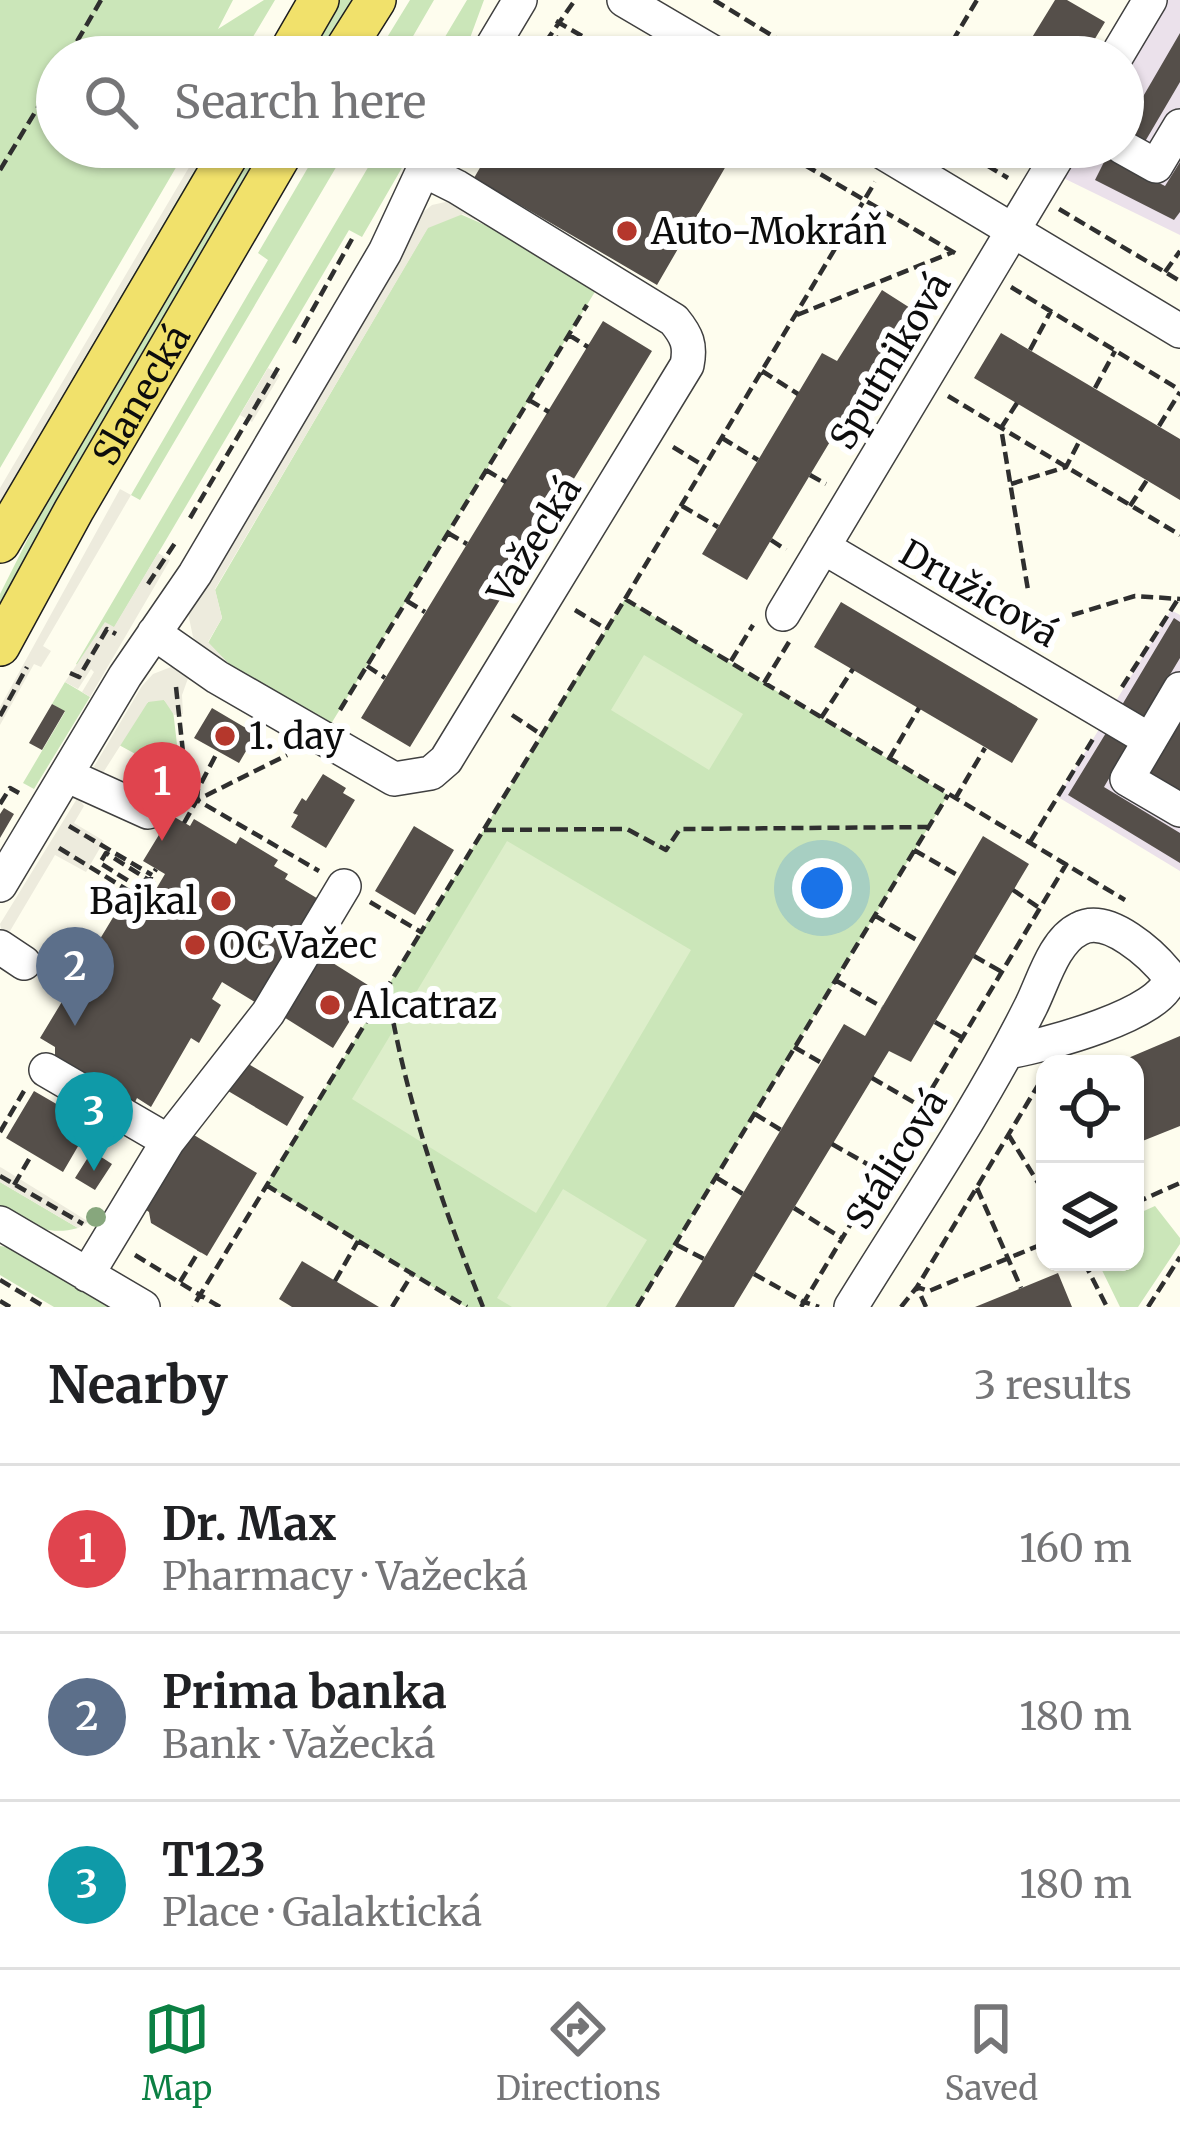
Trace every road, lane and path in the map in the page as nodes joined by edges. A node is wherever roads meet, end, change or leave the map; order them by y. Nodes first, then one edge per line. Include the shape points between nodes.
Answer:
1 (101, 0) edge
2 (319, 0) edge
3 (376, 0) edge
4 (575, 0) edge
5 (624, 0) edge
6 (714, 0) edge
7 (977, 0) edge
8 (1150, 0) edge
9 (514, 4) edge
10 (556, 21) junction
11 (80, 36) edge
12 (298, 36) edge
13 (353, 36) edge
14 (497, 36) edge
15 (547, 36) edge
16 (582, 36) edge
17 (685, 36) edge
18 (773, 36) edge
19 (956, 36) edge
20 (1129, 36) edge
21 (36, 111) edge
22 (1180, 126) edge
23 (1144, 159) edge
24 (221, 168) edge
25 (274, 168) edge
26 (425, 168) edge
27 (443, 168) edge
28 (810, 168) edge
29 (876, 168) edge
30 (909, 168) edge
31 (991, 168) edge
32 (1050, 168) edge
33 (0, 170) edge
34 (1035, 194) junction
35 (864, 200) junction
36 (1013, 231) junction
37 (352, 239) dead end
38 (1180, 251) edge
39 (953, 252) junction
40 (1165, 272) junction
41 (988, 273) junction
42 (1180, 281) edge
43 (589, 302) dead end
44 (1051, 311) junction
45 (794, 316) junction
46 (1180, 332) edge
47 (569, 335) junction
48 (588, 347) dead end
49 (1030, 350) dead end
50 (1115, 351) junction
51 (761, 371) junction
52 (922, 381) junction
53 (1095, 388) dead end
54 (1180, 391) edge
55 (798, 394) dead end
56 (529, 400) junction
57 (1017, 403) dead end
58 (849, 409) dead end
59 (548, 412) dead end
60 (873, 424) dead end
61 (1159, 426) dead end
62 (1001, 428) junction
63 (721, 437) junction
64 (1079, 440) dead end
65 (758, 460) dead end
66 (1066, 467) junction
67 (486, 470) junction
68 (810, 475) dead end
69 (1147, 480) dead end
70 (506, 482) dead end
71 (1011, 484) junction
72 (834, 488) dead end
73 (681, 505) junction
74 (1130, 506) junction
75 (190, 521) dead end
76 (718, 527) dead end
77 (448, 532) junction
78 (1180, 535) edge
79 (180, 536) dead end
80 (771, 540) dead end
81 (0, 543) edge
82 (467, 544) dead end
83 (809, 551) junction
84 (1028, 590) dead end
85 (141, 596) dead end
86 (1179, 598) edge
87 (625, 599) junction
88 (407, 601) junction
89 (425, 612) dead end
90 (1072, 615) dead end
91 (778, 622) junction
92 (154, 633) junction
93 (0, 646) edge
94 (110, 649) dead end
95 (190, 656) junction
96 (730, 663) junction
97 (367, 666) junction
98 (853, 669) dead end
99 (70, 673) dead end
100 (386, 678) dead end
101 (764, 683) junction
102 (1180, 688) edge
103 (919, 708) dead end
104 (1100, 716) junction
105 (821, 718) junction
106 (323, 737) junction
107 (1150, 740) junction
108 (986, 748) dead end
109 (218, 752) dead end
110 (889, 759) junction
111 (66, 775) junction
112 (17, 792) dead end
113 (952, 797) junction
114 (197, 800) junction
115 (0, 804) edge
116 (1180, 810) edge
117 (148, 812) dead end
118 (184, 823) dead end
119 (67, 824) dead end
120 (928, 827) junction
121 (484, 830) junction
122 (1030, 842) junction
123 (54, 845) dead end
124 (914, 850) junction
125 (1066, 863) junction
126 (959, 876) dead end
127 (0, 885) edge
128 (158, 886) dead end
129 (344, 886) junction
130 (1013, 890) dead end
131 (138, 897) junction
132 (151, 898) dead end
133 (1040, 908) junction
134 (1142, 911) dead end
135 (874, 915) junction
136 (421, 932) junction
137 (920, 942) dead end
138 (974, 956) dead end
139 (1002, 972) junction
140 (835, 979) junction
141 (387, 986) junction
142 (882, 1007) dead end
143 (935, 1022) dead end
144 (963, 1039) junction
145 (793, 1047) junction
146 (1008, 1052) junction
147 (820, 1062) dead end
148 (46, 1070) dead end
149 (872, 1078) dead end
150 (1036, 1088) edge
151 (922, 1107) junction
152 (753, 1113) junction
153 (781, 1130) dead end
154 (1008, 1134) junction
155 (168, 1141) junction
156 (832, 1144) dead end
157 (32, 1154) dead end
158 (884, 1173) junction
159 (715, 1177) junction
160 (1036, 1179) edge
161 (1180, 1183) edge
162 (14, 1185) dead end
163 (266, 1185) junction
164 (977, 1188) junction
165 (743, 1194) dead end
166 (1144, 1199) edge
167 (794, 1208) dead end
168 (0, 1223) edge
169 (843, 1239) junction
170 (358, 1241) junction
171 (675, 1244) junction
172 (1036, 1247) edge
173 (199, 1251) dead end
174 (1180, 1257) edge
175 (1009, 1258) junction
176 (704, 1259) dead end
177 (1089, 1271) edge
178 (412, 1274) junction
179 (754, 1274) dead end
180 (87, 1275) junction
181 (0, 1280) edge
182 (335, 1281) dead end
183 (180, 1283) dead end
184 (917, 1287) junction
185 (1021, 1288) dead end
186 (0, 1301) edge
187 (803, 1304) edge
188 (893, 1304) dead end
189 (903, 1304) edge
190 (10, 1307) edge
191 (45, 1307) edge
192 (142, 1307) edge
193 (220, 1307) edge
194 (392, 1307) edge
195 (466, 1307) edge
196 (483, 1307) edge
197 (637, 1307) edge
198 (818, 1307) edge
199 (851, 1307) edge
200 (926, 1307) edge
201 (1107, 1307) edge
202 (1148, 1307) edge

1 - 11 path
2 - 12 main road
3 - 13 main road
4 - 10 path
5 - 17 street
6 - 18 path
7 - 19 path
8 - 20 street
9 - 14 street
10 - 15 path
10 - 16 path
21 - 33 path
22 - 23 street via 1156,166
24 - 81 main road, Slanecká
25 - 93 main road, Slanecká
26 - 92 street, Važecká via 385,252
27 - 106 street, Važecká via 674,320 690,350 446,760 431,773 394,779
28 - 35 path
29 - 35 path
30 - 36 street
31 - 34 path
32 - 34 street, Sputniková
34 - 36 street, Sputniková
34 - 40 path
35 - 39 path
35 - 45 path
36 - 41 street, Sputniková
36 - 46 street
37 - 75 path
38 - 40 path
39 - 41 path
39 - 45 path
40 - 42 path
41 - 44 path
41 - 52 street, Sputniková
43 - 47 path
44 - 49 path
44 - 50 path
45 - 51 path
47 - 48 path
47 - 56 path
50 - 53 path
50 - 54 path
51 - 55 path
51 - 63 path
52 - 62 path
52 - 83 street, Sputniková
54 - 61 path
56 - 59 path
56 - 67 path
57 - 62 path
58 - 60 path
62 - 66 path
62 - 71 path
63 - 65 path
63 - 73 path
64 - 66 path
66 - 71 path
66 - 74 path
67 - 70 path
67 - 77 path
68 - 72 path
69 - 74 path
71 - 84 path
73 - 76 path
73 - 87 path
74 - 78 path
77 - 82 path
77 - 88 path
79 - 85 path
80 - 83 path
83 - 91 street, Sputniková
83 - 104 street, Družicová
86 - 90 path via 1135,596
86 - 104 path
87 - 96 path
87 - 121 path
88 - 89 path
88 - 97 path
91 - 96 path
91 - 101 path
92 - 95 street, Važecká
92 - 111 street, Važecká
94 - 99 path via 118,635 107,628 81,678
95 - 106 street, Važecká
95 - 114 path via 176,680 186,780
96 - 101 path
97 - 100 path
97 - 106 path
98 - 105 path
101 - 105 path
102 - 107 street
103 - 110 path
104 - 107 street, Družicová
104 - 122 path
105 - 110 path
106 - 114 path
107 - 116 street via 1127,779
108 - 113 path
109 - 114 path
110 - 113 path
111 - 117 street
111 - 127 street, Važecká
112 - 115 path via 10,788
113 - 120 path
113 - 122 path
114 - 118 path
114 - 129 path
119 - 131 path via 154,872
120 - 121 path via 680,829 666,850 627,829
120 - 124 path
121 - 136 path
122 - 125 path
123 - 131 path
124 - 126 path
124 - 135 path
125 - 133 path
125 - 134 path
128 - 131 path, bridge via 106,853 100,863
129 - 136 path
129 - 155 street via 268,1013
130 - 133 path
131 - 132 path
133 - 139 path
135 - 137 path
135 - 140 path
136 - 141 path
138 - 139 path
139 - 144 path
140 - 142 path
140 - 145 path
141 - 163 path
141 - 196 path via 427,1156
143 - 144 path
144 - 151 path
145 - 147 path
145 - 152 path
146 - 146 street, Stálicová via 1041,1047 1160,998 1170,977 1156,958 1105,926 1083,926 1064,940
146 - 199 street, Stálicová
148 - 155 street
149 - 151 path
150 - 154 path
151 - 158 path
152 - 153 path
152 - 159 path
154 - 160 path
154 - 164 path
155 - 180 street
156 - 158 path
157 - 162 path
158 - 169 path
159 - 165 path
159 - 171 path
161 - 166 path
163 - 170 path
163 - 193 path via 200,1295
164 - 175 path
164 - 184 path
167 - 169 path
168 - 180 street
169 - 187 path
170 - 178 path
170 - 182 path
171 - 176 path
171 - 197 path
172 - 175 path
173 - 183 path
174 - 202 path
175 - 184 path via 929,1291
175 - 185 path
177 - 201 path
178 - 194 path
178 - 195 path
179 - 187 path
180 - 192 street
181 - 191 path
184 - 189 path
184 - 200 path
186 - 190 path
187 - 198 path
188 - 189 path

